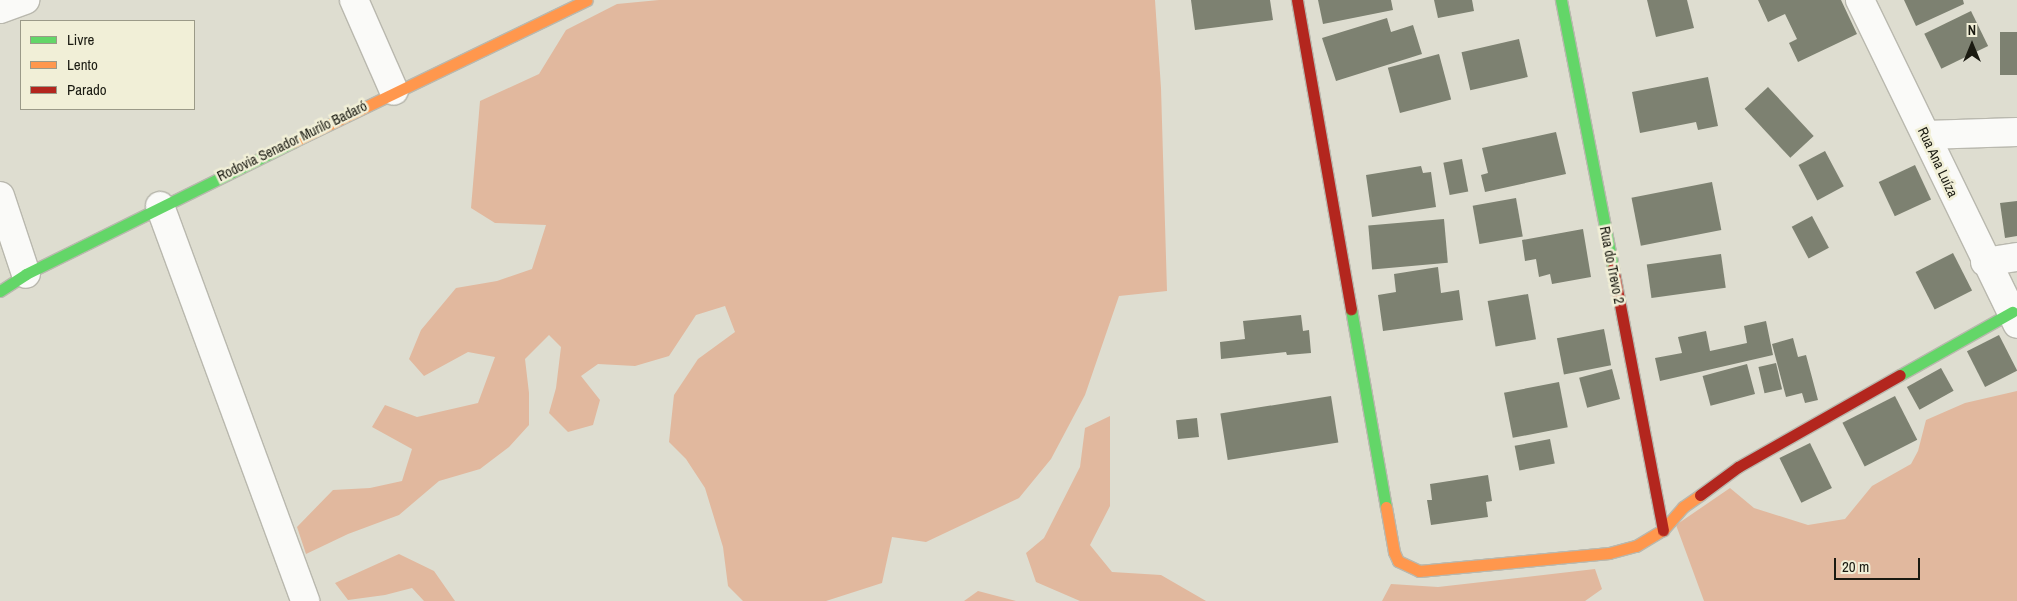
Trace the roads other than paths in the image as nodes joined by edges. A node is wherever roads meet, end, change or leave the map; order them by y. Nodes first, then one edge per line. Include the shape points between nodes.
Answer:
1 (25, 0) edge
2 (354, 0) edge
3 (588, 0) edge
4 (1297, 0) edge
5 (1561, 0) edge
6 (1860, 0) edge
7 (0, 9) edge
8 (394, 91) junction
9 (2017, 132) edge
10 (1926, 135) junction
11 (0, 196) edge
12 (160, 206) junction
13 (2017, 257) edge
14 (1985, 262) junction
15 (26, 274) junction
16 (0, 291) edge
17 (2014, 318) edge
18 (1663, 530) junction
19 (306, 601) edge

1 - 7 street
2 - 8 street
3 - 8 street, Rodovia Senador Murilo Badaró
4 - 18 street via 1398,561 1419,571 1609,553 1636,546
5 - 18 street, Rua do Trevo 2
6 - 10 street, Rua Ana Luíza
8 - 12 street, Rodovia Senador Murilo Badaró
9 - 10 street
10 - 14 street, Rua Ana Luíza
11 - 15 street
12 - 15 street, Rodovia Senador Murilo Badaró
12 - 19 street
13 - 14 street
14 - 17 street, Rua Ana Luíza
15 - 16 street, Rodovia Senador Murilo Badaró
17 - 18 street via 1738,467 1683,507

